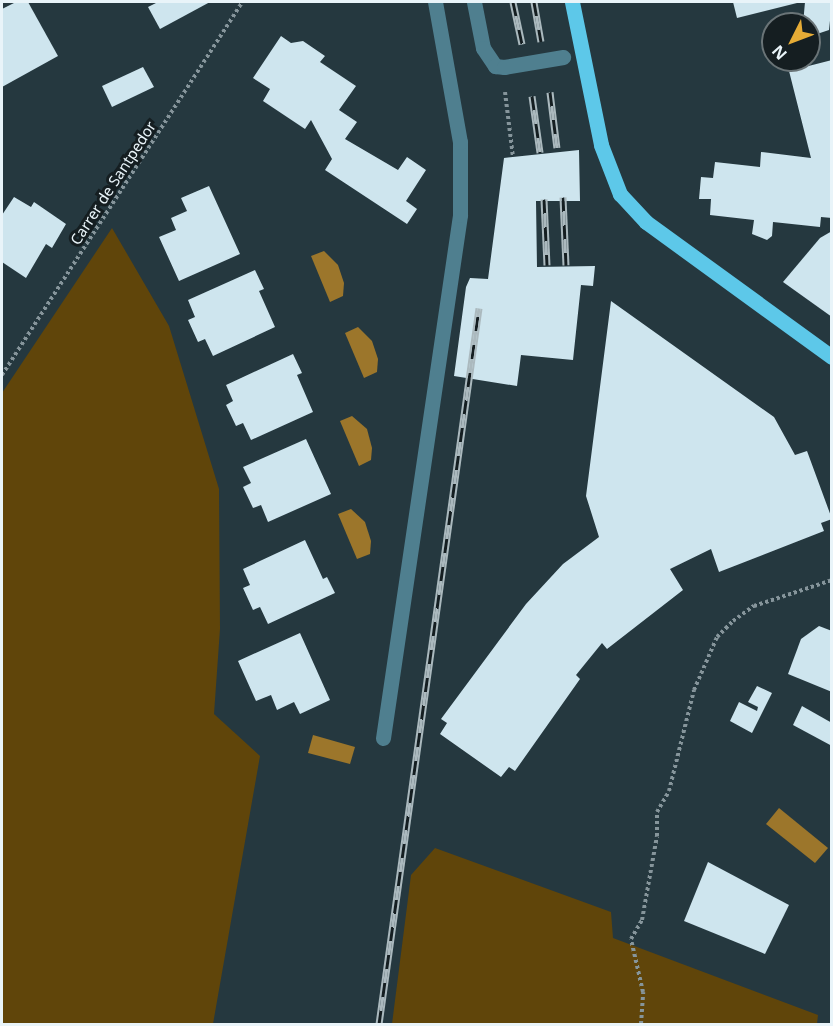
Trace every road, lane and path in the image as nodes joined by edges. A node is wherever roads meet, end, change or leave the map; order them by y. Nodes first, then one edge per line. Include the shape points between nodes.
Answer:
1 (242, 2) edge
2 (435, 2) edge
3 (474, 2) edge
4 (572, 2) edge
5 (582, 54) junction
6 (504, 89) dead end
7 (513, 157) dead end
8 (831, 357) edge
9 (2, 375) edge
10 (831, 580) edge
11 (383, 738) dead end
12 (641, 1024) edge

1 - 9 path, Carrer de Santpedor
2 - 11 street via 460,142 460,215
3 - 5 street, bridge via 488,58 504,68
4 - 5 main road
5 - 8 main road via 601,146 612,180 624,199 661,233
6 - 7 path
10 - 12 path via 754,606 733,621 717,637 694,690 669,791 657,812 657,836 642,920 631,939 643,992

